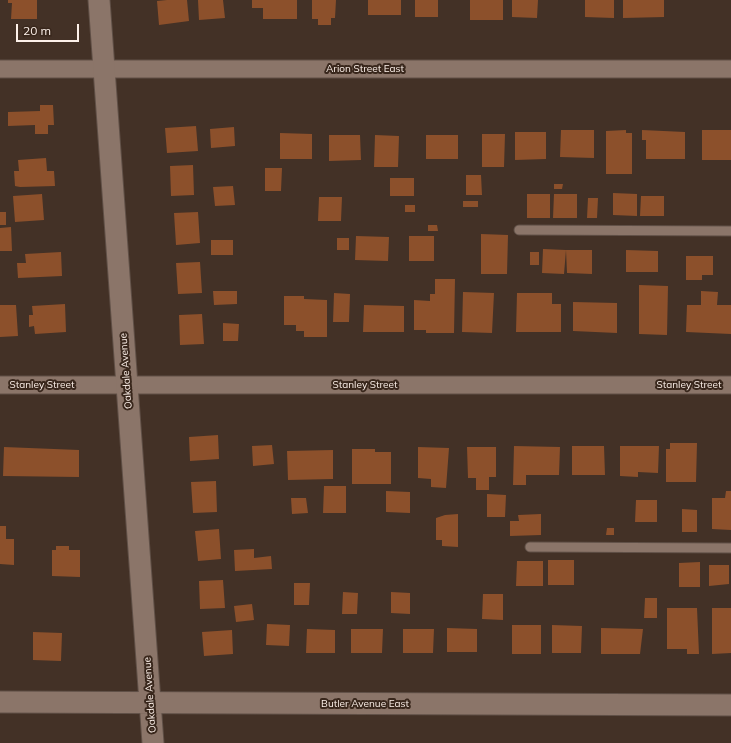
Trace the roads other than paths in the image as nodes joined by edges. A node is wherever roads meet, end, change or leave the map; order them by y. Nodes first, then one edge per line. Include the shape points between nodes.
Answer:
1 (99, 0) edge
2 (0, 69) edge
3 (731, 69) edge
4 (104, 70) junction
5 (519, 230) dead end
6 (731, 231) edge
7 (0, 384) edge
8 (127, 385) junction
9 (731, 385) edge
10 (530, 547) dead end
11 (731, 548) edge
12 (0, 702) edge
13 (150, 703) junction
14 (731, 705) edge
15 (153, 743) edge

1 - 4 street, Oakdale Avenue
2 - 4 street, Arion Street East
3 - 4 street, Arion Street East
4 - 8 street, Oakdale Avenue
5 - 6 lane
7 - 8 street, Stanley Street
8 - 9 street, Stanley Street
8 - 13 street, Oakdale Avenue
10 - 11 lane
12 - 13 street, Butler Avenue East
13 - 14 street, Butler Avenue East
13 - 15 street, Oakdale Avenue

